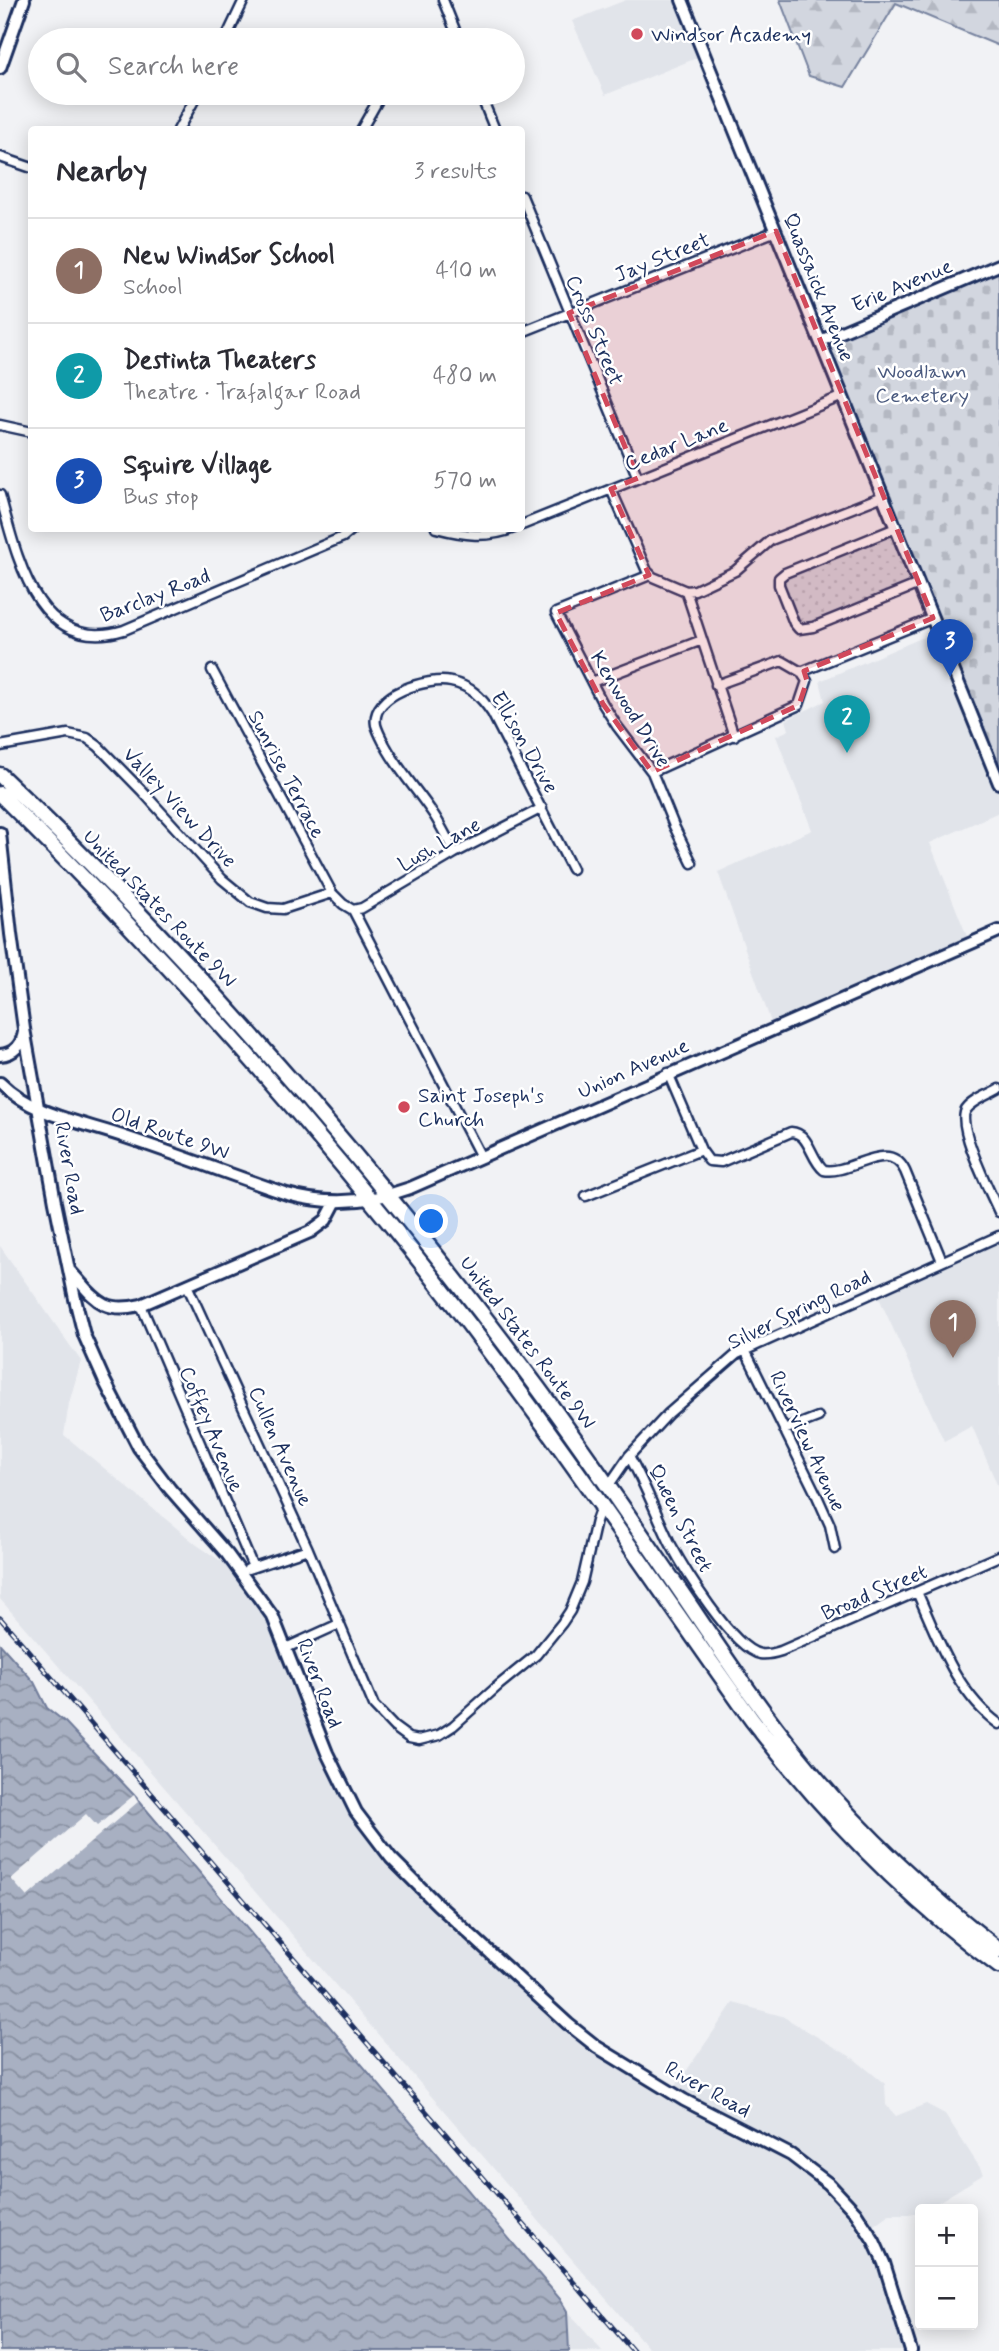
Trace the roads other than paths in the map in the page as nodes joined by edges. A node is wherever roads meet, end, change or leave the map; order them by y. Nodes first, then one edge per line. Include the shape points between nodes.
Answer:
1 (24, 0) edge
2 (244, 0) edge
3 (443, 0) edge
4 (682, 0) edge
5 (231, 28) edge
6 (454, 28) edge
7 (0, 68) edge
8 (192, 105) edge
9 (375, 105) edge
10 (485, 105) edge
11 (180, 126) edge
12 (362, 126) edge
13 (493, 126) edge
14 (0, 157) edge
15 (28, 167) edge
16 (525, 203) edge
17 (776, 231) junction
18 (999, 265) edge
19 (569, 313) junction
20 (525, 331) edge
21 (820, 341) junction
22 (843, 396) junction
23 (0, 425) edge
24 (28, 431) edge
25 (638, 478) junction
26 (611, 489) junction
27 (0, 495) edge
28 (883, 496) junction
29 (525, 525) edge
30 (896, 528) junction
31 (349, 532) edge
32 (452, 532) edge
33 (500, 532) edge
34 (650, 575) junction
35 (919, 584) junction
36 (686, 592) junction
37 (933, 618) junction
38 (702, 640) junction
39 (212, 670) dead end
40 (801, 672) junction
41 (592, 682) junction
42 (716, 685) junction
43 (734, 736) junction
44 (0, 746) edge
45 (652, 772) junction
46 (0, 775) edge
47 (999, 783) edge
48 (0, 794) edge
49 (542, 807) junction
50 (0, 833) edge
51 (455, 853) junction
52 (692, 863) dead end
53 (572, 869) dead end
54 (332, 893) junction
55 (353, 910) junction
56 (999, 931) edge
57 (152, 938) junction
58 (24, 1029) junction
59 (0, 1055) edge
60 (668, 1073) junction
61 (0, 1083) edge
62 (999, 1089) edge
63 (40, 1109) junction
64 (701, 1150) junction
65 (481, 1157) junction
66 (389, 1195) junction
67 (586, 1196) dead end
68 (370, 1199) junction
69 (334, 1202) junction
70 (999, 1212) edge
71 (999, 1236) edge
72 (942, 1261) junction
73 (69, 1269) junction
74 (187, 1285) junction
75 (141, 1305) junction
76 (745, 1350) junction
77 (818, 1417) dead end
78 (784, 1430) junction
79 (629, 1455) junction
80 (608, 1486) junction
81 (601, 1506) junction
82 (308, 1549) junction
83 (835, 1549) dead end
84 (999, 1556) edge
85 (253, 1567) junction
86 (239, 1573) junction
87 (917, 1592) junction
88 (339, 1623) junction
89 (286, 1647) junction
90 (761, 1654) joint
91 (999, 1724) edge
92 (940, 1912) junction
93 (999, 1950) edge
94 (999, 1966) edge
95 (911, 2351) edge

1 - 7 street
2 - 5 street
3 - 6 street
4 - 17 street, Quassaick Avenue
8 - 11 street
9 - 12 street
10 - 13 street
14 - 15 street
16 - 19 street, Cross Street
17 - 19 street, Jay Street
17 - 21 street, Quassaick Avenue
18 - 21 street, Erie Avenue
19 - 20 street, Jay Street
19 - 25 street, Cross Street
21 - 22 street, Quassaick Avenue
22 - 25 street, Cedar Lane
22 - 28 street, Quassaick Avenue
23 - 24 street
25 - 26 street, Cedar Lane
26 - 29 street, Cedar Lane
26 - 34 street
27 - 31 street, Barclay Road via 36,599 65,626 92,635 124,630
28 - 30 street, Quassaick Avenue
28 - 36 street via 771,540 735,571
30 - 35 street, Quassaick Avenue
30 - 35 street via 779,578 794,623 799,629 813,627
32 - 33 street via 486,536
34 - 36 street
34 - 41 street, Kenwood Drive via 556,612
35 - 37 street, Quassaick Avenue
36 - 38 street
37 - 40 street
37 - 47 street, Quassaick Avenue
38 - 41 street
38 - 42 street
39 - 54 street, Sunrise Terrace
40 - 42 street via 778,661
40 - 43 street via 807,681 799,705
41 - 45 street, Kenwood Drive via 617,726
42 - 43 street
43 - 45 street
44 - 54 street, Valley View Drive via 68,734 87,738 222,879 250,902 283,909
45 - 52 street, Kenwood Drive
46 - 57 highway, United States Route 9W
48 - 57 highway, United States Route 9W
49 - 51 street, Lush Lane
49 - 51 street, Ellison Drive via 476,692 441,681 390,696 378,711 379,732
49 - 53 street, Ellison Drive
50 - 58 street, River Road
51 - 55 street, Lush Lane
54 - 55 street
55 - 65 street
56 - 60 street, Union Avenue
57 - 66 highway, United States Route 9W via 262,1048
57 - 68 highway, United States Route 9W
58 - 59 street via 17,1048
58 - 63 street, River Road
60 - 64 street
60 - 65 street, Union Avenue
61 - 63 street, Old Route 9W
62 - 70 street via 971,1105 963,1118
63 - 69 street, Old Route 9W via 276,1191
63 - 73 street, River Road
64 - 67 street
64 - 72 street via 709,1161 721,1162 796,1132 824,1170 840,1170 878,1157 896,1158
65 - 66 street, Union Avenue
66 - 68 street, Union Avenue
66 - 80 highway, United States Route 9W
68 - 69 street, Union Avenue
68 - 81 highway, United States Route 9W via 519,1391
69 - 74 street via 326,1220 310,1232
71 - 72 street, Silver Spring Road
72 - 76 street, Silver Spring Road
73 - 75 street via 107,1307
73 - 86 street, River Road via 90,1350 130,1432
74 - 75 street
74 - 82 street, Cullen Avenue
75 - 85 street, Coffey Avenue
76 - 78 street, Riverview Avenue
76 - 79 street, Silver Spring Road via 668,1414
77 - 78 street
78 - 83 street, Riverview Avenue via 830,1525
79 - 80 street, Silver Spring Road
79 - 90 street, Queen Street via 672,1546 700,1591 740,1642
80 - 81 street, Silver Spring Road
80 - 92 highway, United States Route 9W via 797,1755
81 - 88 street, Silver Spring Road via 582,1582 562,1623 536,1655 439,1735 408,1738 382,1716
81 - 92 highway, United States Route 9W via 776,1751 858,1844
82 - 85 street
82 - 88 street, Cullen Avenue
84 - 87 street, Broad Street
85 - 86 street
86 - 89 street, River Road via 273,1617
87 - 90 street, Broad Street via 781,1651
87 - 91 street via 956,1675 976,1704
88 - 89 street
89 - 95 street, River Road via 337,1775 356,1812 391,1858 484,1949 597,2047 684,2100 791,2155 828,2184 856,2213 874,2241
92 - 93 highway, United States Route 9W
92 - 94 highway, United States Route 9W

